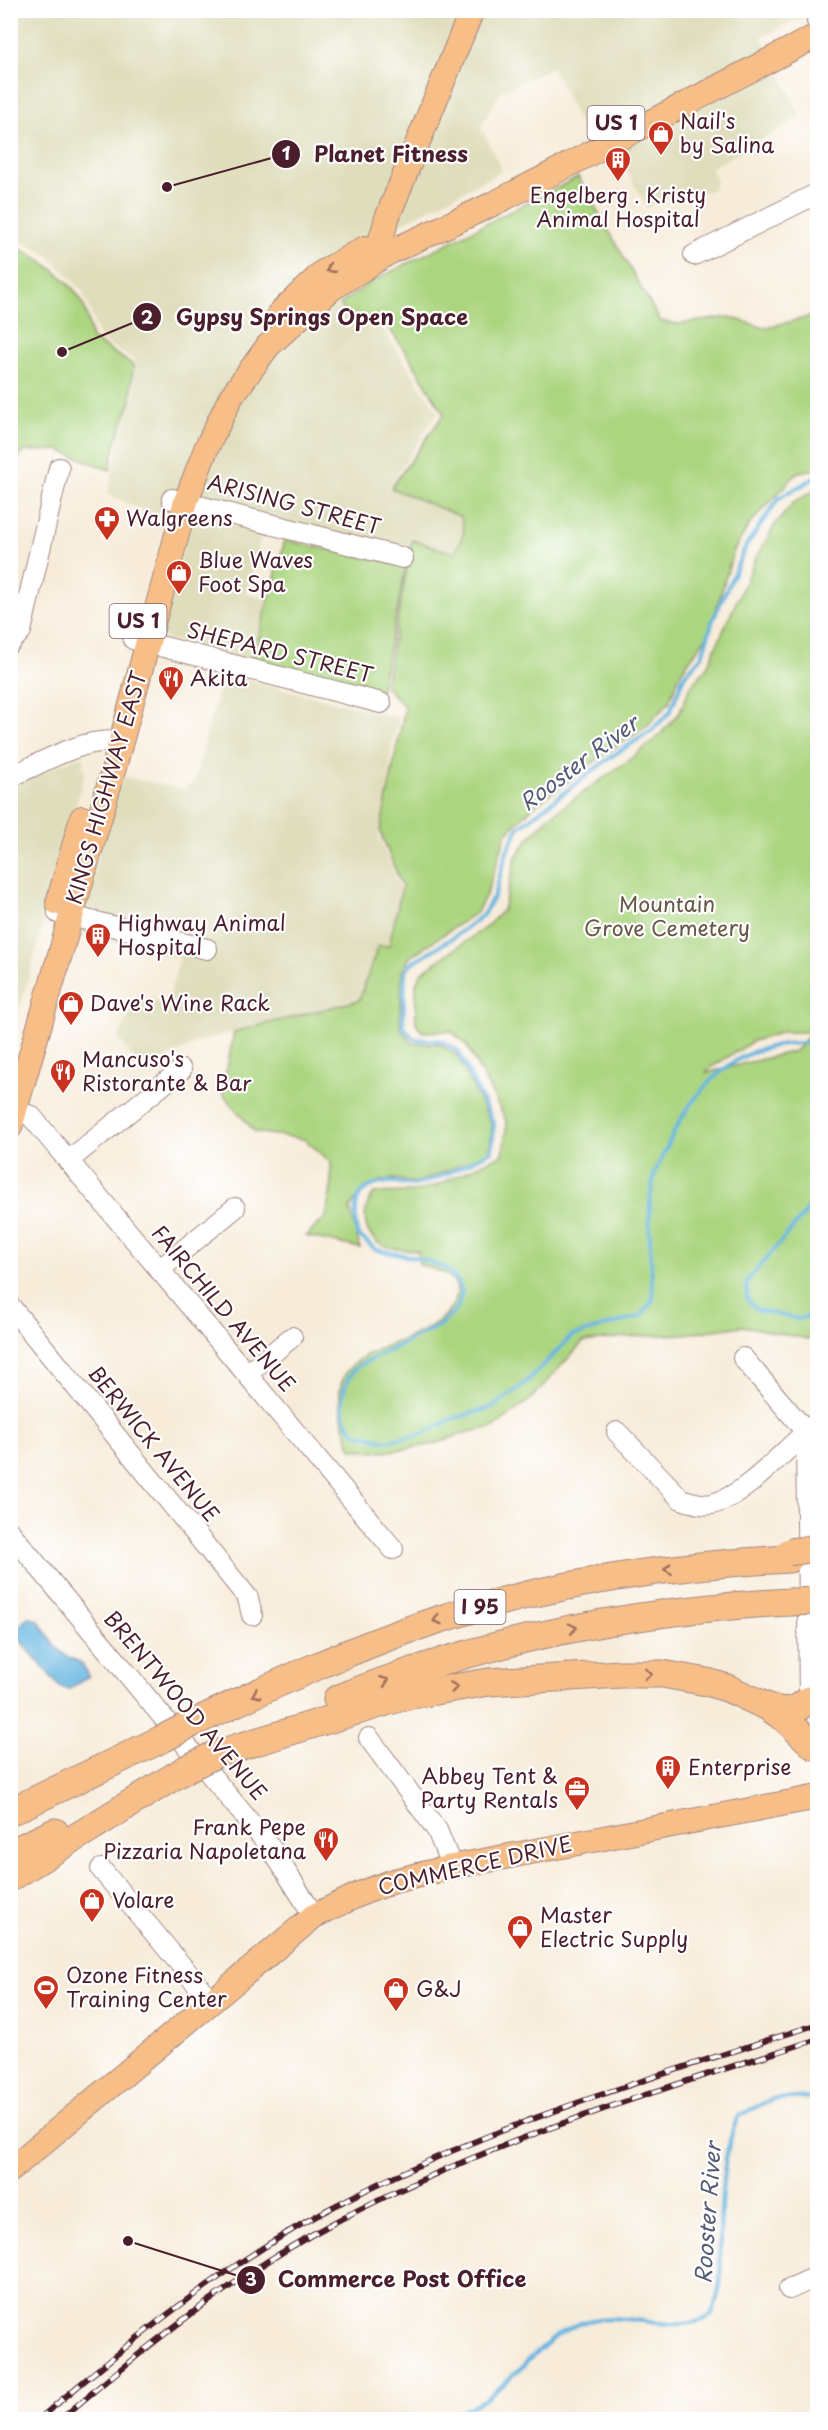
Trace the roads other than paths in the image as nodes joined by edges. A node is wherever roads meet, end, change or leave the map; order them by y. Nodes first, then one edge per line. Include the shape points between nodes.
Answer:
1 (472, 10) edge
2 (817, 21) edge
3 (818, 35) edge
4 (818, 193) edge
5 (385, 246) junction
6 (694, 255) dead end
7 (59, 468) dead end
8 (179, 500) junction
9 (403, 558) dead end
10 (140, 641) junction
11 (10, 643) edge
12 (381, 704) dead end
13 (112, 741) junction
14 (10, 777) edge
15 (63, 914) junction
16 (207, 949) dead end
17 (181, 1070) dead end
18 (10, 1074) edge
19 (12, 1115) edge
20 (68, 1161) junction
21 (235, 1208) dead end
22 (159, 1270) junction
23 (10, 1306) edge
24 (292, 1337) dead end
25 (743, 1358) dead end
26 (247, 1374) junction
27 (617, 1432) dead end
28 (814, 1433) edge
29 (10, 1532) edge
30 (818, 1548) edge
31 (393, 1550) dead end
32 (789, 1555) junction
33 (818, 1558) edge
34 (818, 1601) edge
35 (252, 1615) dead end
36 (762, 1704) junction
37 (813, 1705) edge
38 (369, 1738) dead end
39 (162, 1739) junction
40 (816, 1750) edge
41 (216, 1754) junction
42 (186, 1769) junction
43 (818, 1797) edge
44 (10, 1801) edge
45 (10, 1812) edge
46 (10, 1853) edge
47 (452, 1867) junction
48 (101, 1869) dead end
49 (10, 1878) edge
50 (314, 1916) junction
51 (211, 2001) junction
52 (10, 2170) edge
53 (818, 2276) edge
54 (789, 2289) dead end

1 - 5 main road via 391,209
2 - 5 main road, KINGS HIGHWAY EAST / US 1 via 448,209
3 - 5 main road, KINGS HIGHWAY EAST / US 1 via 497,202
4 - 6 street
5 - 8 main road, KINGS HIGHWAY EAST / US 1 via 323,272 259,333 219,387 191,443
7 - 11 street via 21,631
8 - 9 street, ARISING STREET
8 - 10 main road, KINGS HIGHWAY EAST / US 1
10 - 12 street, SHEPARD STREET
10 - 13 main road, KINGS HIGHWAY EAST / US 1
13 - 14 street via 82,746
13 - 15 main road, KINGS HIGHWAY EAST / US 1
15 - 16 street
15 - 18 main road, KINGS HIGHWAY EAST / US 1
15 - 19 main road, KINGS HIGHWAY EAST / US 1
17 - 20 street
19 - 20 street, FAIRCHILD AVENUE via 31,1116
20 - 22 street, FAIRCHILD AVENUE
21 - 22 street
22 - 26 street, FAIRCHILD AVENUE
23 - 35 street, BERWICK AVENUE via 248,1598
24 - 26 street
25 - 28 street
26 - 31 street, FAIRCHILD AVENUE
27 - 28 street via 681,1499 695,1504 710,1504 739,1492
28 - 37 street
29 - 50 street, BRENTWOOD AVENUE via 275,1853
30 - 32 highway, bridge
32 - 33 highway, I 95
32 -> 39 highway, I 95, bridge via 655,1570 566,1586 436,1620 351,1651
41 -> 34 highway, I 95, bridge via 360,1690 496,1646 659,1613
36 - 37 highway via 790,1711
36 - 40 highway via 784,1718
41 -> 36 highway via 406,1696 499,1682 663,1674 707,1682
37 - 40 main road via 807,1713
38 - 47 street via 437,1830
39 - 44 highway
39 - 45 highway, I 95
41 - 42 highway, I 95, bridge
42 - 46 highway, I 95
42 - 49 highway
43 - 47 main road, COMMERCE DRIVE
47 - 50 main road, COMMERCE DRIVE via 394,1881
48 - 51 street
50 - 51 main road, COMMERCE DRIVE
51 - 52 main road, COMMERCE DRIVE
53 - 54 street

